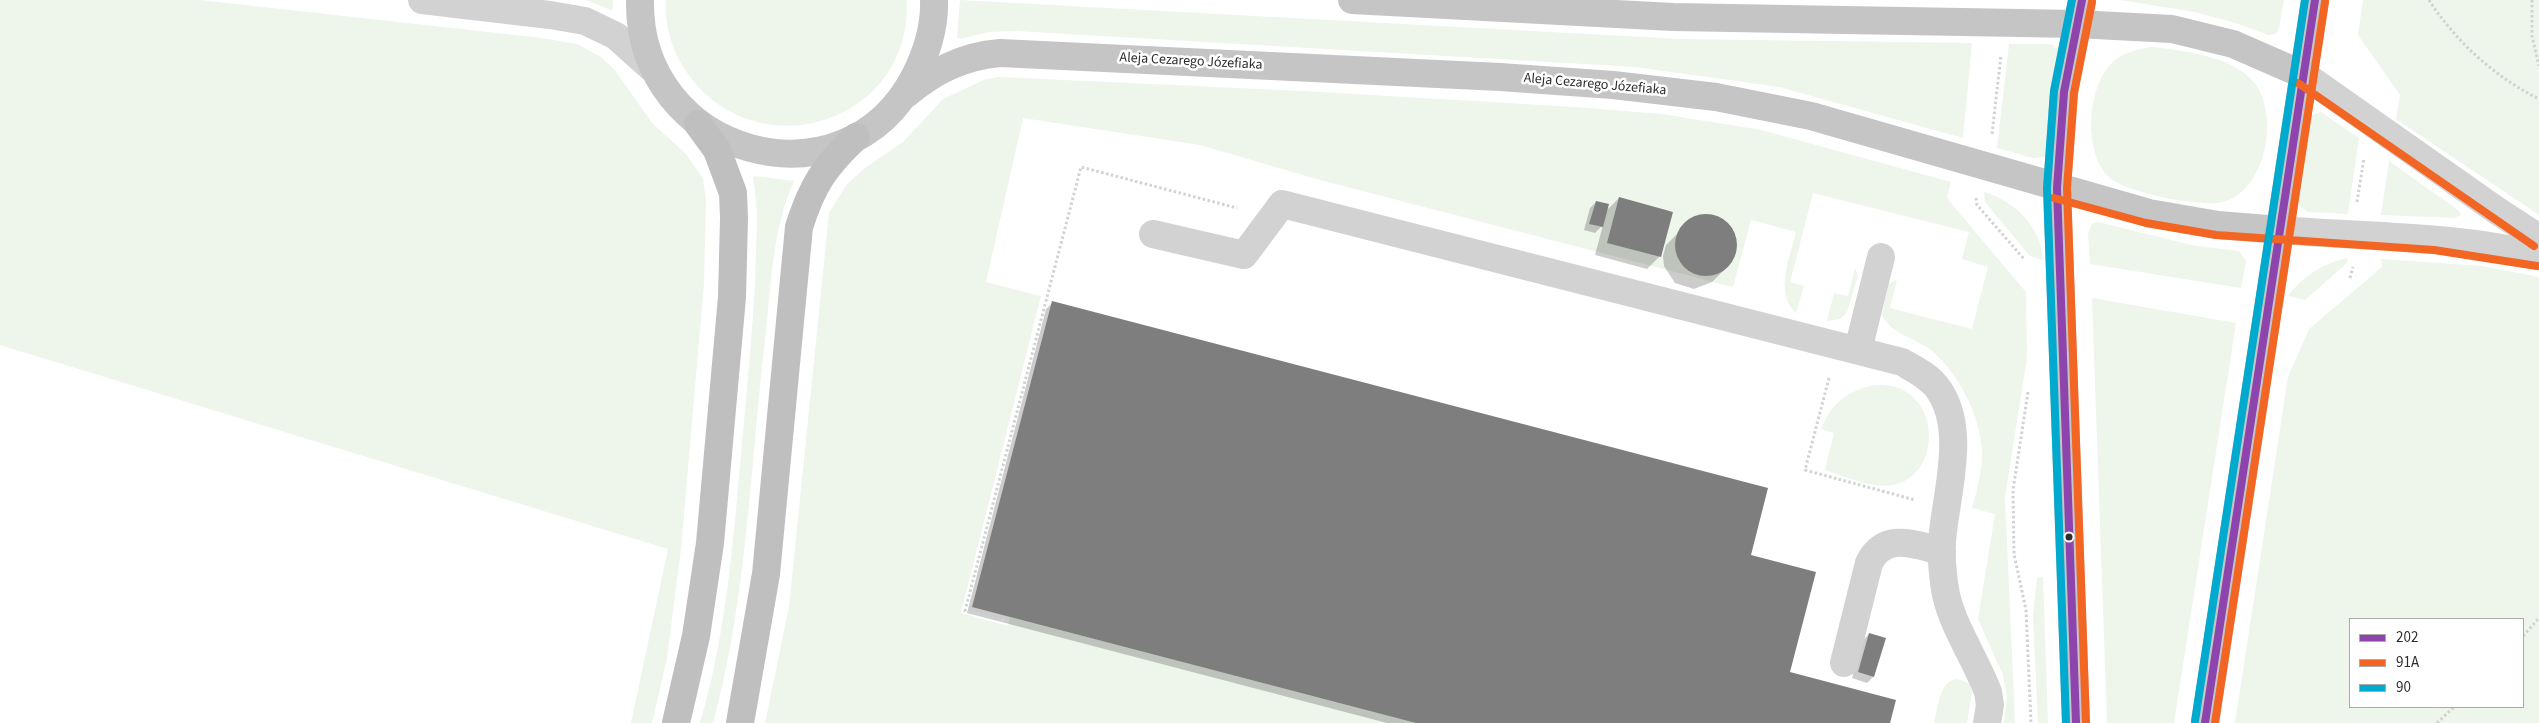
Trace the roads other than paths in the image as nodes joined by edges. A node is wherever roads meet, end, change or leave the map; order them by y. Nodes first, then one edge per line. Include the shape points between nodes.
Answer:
1 (422, 0) edge
2 (640, 0) edge
3 (934, 0) edge
4 (1352, 0) edge
5 (2315, 0) edge
6 (2079, 12) edge
7 (654, 70) junction
8 (2304, 76) junction
9 (905, 95) junction
10 (698, 124) junction
11 (856, 137) junction
12 (2057, 188) junction
13 (2280, 230) junction
14 (1153, 234) dead end
15 (2539, 238) edge
16 (2539, 256) edge
17 (1881, 257) dead end
18 (1858, 350) junction
19 (1942, 551) junction
20 (1844, 663) dead end
21 (676, 723) edge
22 (740, 723) edge
23 (1988, 723) edge
24 (2076, 723) edge
25 (2205, 723) edge

1 - 7 street via 585,21 616,36
2 - 7 main road via 642,36
3 - 9 main road via 926,55
4 - 6 main road via 1673,17 2004,23
5 - 8 main road
6 - 8 main road via 2204,35 2256,52
6 - 12 main road via 2064,92
7 - 10 main road via 676,105
8 - 13 main road
8 - 15 street
9 - 11 main road via 886,115
9 - 12 main road, Aleja Cezarego Józefiaka via 926,77 950,64 1000,53 1613,85 1716,97 1811,116
10 - 11 main road via 745,148 768,152 796,154
10 - 21 highway via 717,150 732,193 732,297 710,543 696,636
11 - 22 highway via 836,155 822,175 810,195 799,227 766,574
12 - 13 main road, Aleja Cezarego Józefiaka via 2187,221
12 - 24 main road
13 - 16 street via 2477,245
13 - 25 main road
14 - 18 street via 1244,255 1282,204
17 - 18 street
18 - 19 street via 1902,362 1923,374 1945,402 1953,440
19 - 20 street via 1901,542 1884,545 1875,551
19 - 23 street via 1946,596 1988,692

